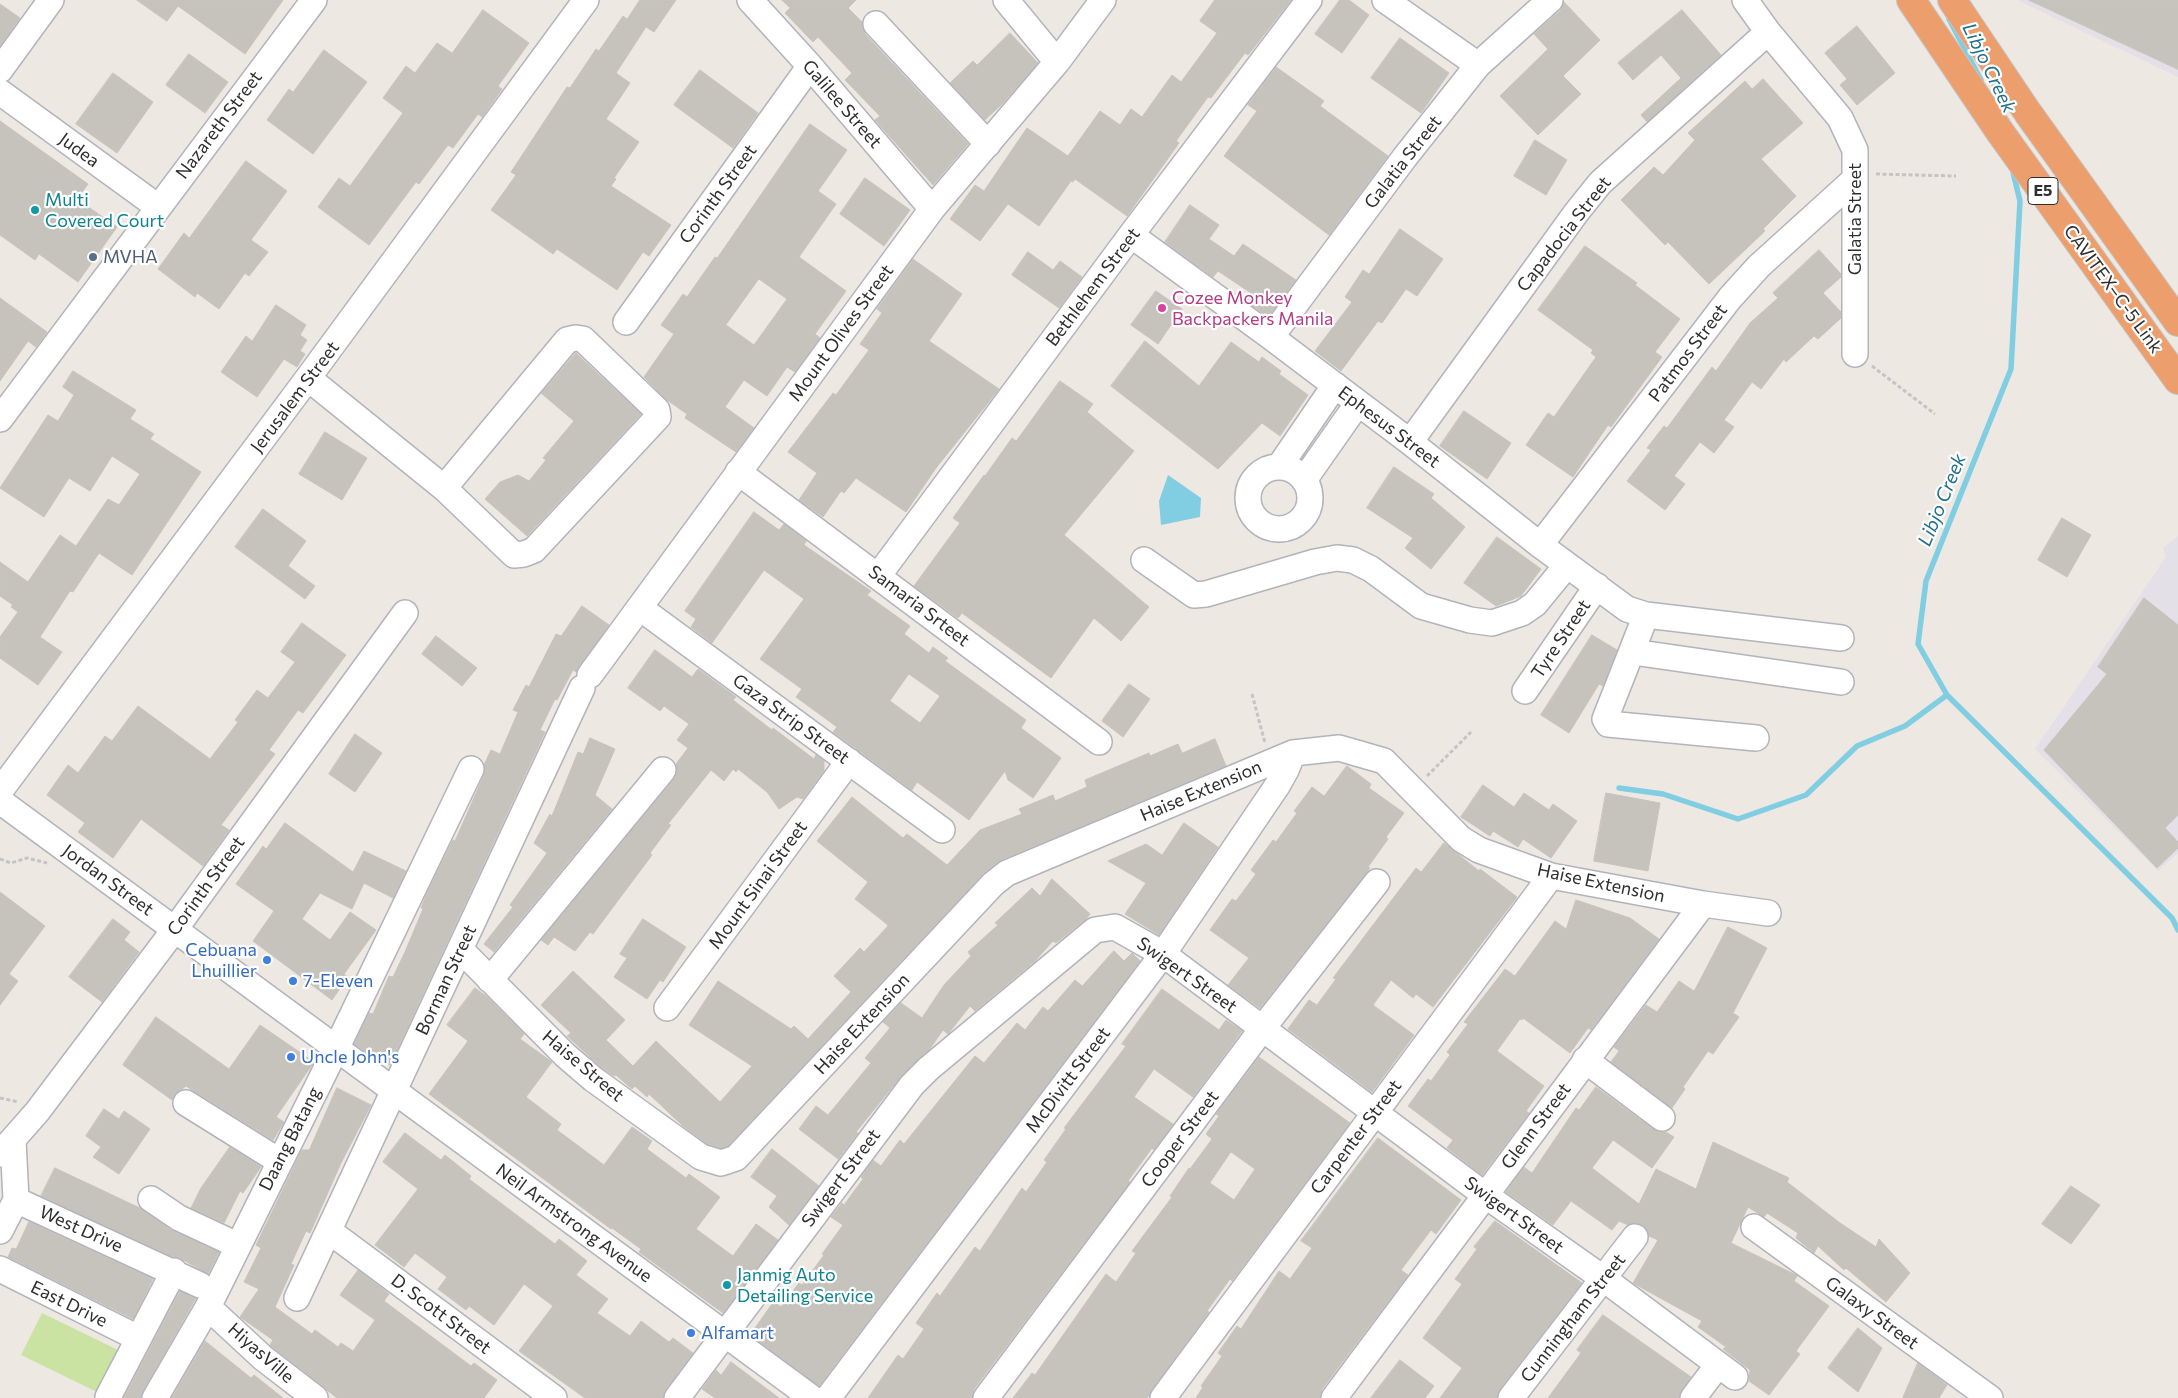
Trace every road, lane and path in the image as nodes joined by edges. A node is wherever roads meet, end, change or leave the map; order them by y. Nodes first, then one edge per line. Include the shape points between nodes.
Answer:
1 (50, 0) edge
2 (314, 0) edge
3 (586, 0) edge
4 (750, 0) edge
5 (1104, 0) edge
6 (1309, 0) edge
7 (1385, 0) edge
8 (1550, 0) edge
9 (1746, 0) edge
10 (1911, 0) edge
11 (1952, 0) edge
12 (1008, 1) edge
13 (876, 24) dead end
14 (1768, 32) junction
15 (1057, 62) junction
16 (1478, 65) junction
17 (810, 66) junction
18 (0, 70) edge
19 (0, 92) edge
20 (988, 144) junction
21 (1855, 176) junction
22 (1956, 176) dead end
23 (158, 207) junction
24 (932, 209) junction
25 (1131, 235) junction
26 (626, 322) dead end
27 (2178, 322) edge
28 (1271, 337) junction
29 (1856, 354) joint
30 (308, 378) junction
31 (2178, 380) edge
32 (1334, 385) junction
33 (1358, 402) junction
34 (1935, 414) dead end
35 (0, 419) edge
36 (1410, 442) junction
37 (1279, 467) junction
38 (738, 472) junction
39 (1304, 480) junction
40 (444, 488) junction
41 (1540, 545) junction
42 (1144, 560) dead end
43 (1567, 565) junction
44 (878, 576) junction
45 (1597, 586) junction
46 (640, 608) junction
47 (405, 614) dead end
48 (1646, 615) junction
49 (1841, 638) dead end
50 (1632, 652) junction
51 (586, 682) joint
52 (1841, 682) dead end
53 (1525, 691) dead end
54 (1252, 694) dead end
55 (1471, 732) dead end
56 (1756, 738) dead end
57 (1099, 742) dead end
58 (1293, 753) junction
59 (849, 761) junction
60 (471, 769) dead end
61 (663, 770) dead end
62 (0, 791) edge
63 (1412, 791) junction
64 (0, 801) edge
65 (942, 830) dead end
66 (75, 856) junction
67 (0, 859) edge
68 (1551, 876) junction
69 (1377, 882) dead end
70 (1703, 904) junction
71 (1768, 913) dead end
72 (175, 929) junction
73 (460, 949) junction
74 (1163, 954) junction
75 (490, 980) junction
76 (667, 1008) dead end
77 (1262, 1029) junction
78 (336, 1048) junction
79 (1585, 1060) junction
80 (394, 1091) junction
81 (186, 1103) dead end
82 (1374, 1112) junction
83 (1662, 1118) dead end
84 (6, 1147) edge
85 (278, 1161) junction
86 (721, 1162) joint
87 (1484, 1195) junction
88 (151, 1199) dead end
89 (16, 1200) junction
90 (1754, 1227) dead end
91 (328, 1230) junction
92 (0, 1231) edge
93 (1635, 1238) dead end
94 (237, 1245) junction
95 (0, 1269) edge
96 (174, 1271) junction
97 (1604, 1279) junction
98 (204, 1296) junction
99 (297, 1298) dead end
100 (725, 1334) junction
101 (138, 1338) junction
102 (108, 1397) edge
103 (156, 1398) edge
104 (315, 1398) edge
105 (554, 1398) edge
106 (676, 1398) edge
107 (812, 1398) edge
108 (828, 1398) edge
109 (986, 1398) edge
110 (1163, 1398) edge
111 (1334, 1398) edge
112 (1511, 1398) edge
113 (1693, 1398) edge
114 (1990, 1398) edge

1 - 18 street
2 - 23 street, Nazareth Street
3 - 30 street, Jerusalem Street
4 - 17 street, Galilee Street
5 - 15 street, Mount Olives Street
6 - 25 street, Bethlehem Street
7 - 16 street
8 - 16 street, Galatia Street
9 - 14 street, Galatia Street
10 - 31 highway, CAVITEX–C-5 Link / E5 via 2000,132
11 - 27 highway, CAVITEX–C-5 Link / E5 via 2028,113
12 - 15 street
13 - 20 street
14 - 21 street, Galatia Street via 1840,118 1855,150
14 - 36 street, Capadocia Street via 1600,183
15 - 20 street, Mount Olives Street
16 - 28 street, Galatia Street
17 - 24 street, Galilee Street
17 - 26 street, Corinth Street
19 - 23 street, Judea
20 - 24 street, Mount Olives Street
21 - 22 path
21 - 29 street, Galatia Street
21 - 41 street, Patmos Street via 1730,298
23 - 35 street, Nazareth Street
24 - 38 street, Mount Olives Street
25 - 28 street, Ephesus Street
25 - 44 street, Bethlehem Street
28 - 32 street, Ephesus Street
29 - 34 path
30 - 40 street
30 - 62 street, Jerusalem Street
32 - 33 street, Ephesus Street
32 - 37 street
33 - 36 street, Ephesus Street
33 - 39 street
36 - 41 street, Ephesus Street
37 - 39 street via 1298,473
37 - 39 street via 1260,472 1249,488 1247,498 1253,517 1268,528 1288,529 1304,518 1310,499
38 - 44 street, Samaria Srteet
38 - 46 street, Mount Olives Street
40 - 40 street via 566,340 583,339 657,410 658,417 534,550 524,554 514,555
41 - 43 street, Ephesus Street
42 - 43 street via 1194,595 1200,595 1315,562 1337,558 1353,560 1371,568 1421,606 1470,620 1492,622 1522,613 1536,604
43 - 45 street, Ephesus Street
44 - 57 street, Samaria Srteet
45 - 48 street, Ephesus Street via 1627,609
45 - 53 street, Tyre Street
46 - 51 street, Mount Olives Street
46 - 59 street, Gaza Strip Street
47 - 72 street, Corinth Street
48 - 49 street, Ephesus Street
48 - 50 street
50 - 52 street
50 - 56 street via 1605,719 1608,724
51 - 73 street, Borman Street
54 - 58 path via 1267,749
55 - 63 path
58 - 63 street, Haise Extension via 1339,748 1384,761
58 - 74 street, McDivitt Street via 1277,786
58 - 86 street, Haise Extension via 1007,873 736,1158
59 - 65 street, Gaza Strip Street
59 - 76 street, Mount Sinai Street
60 - 78 street, Daang Batang
61 - 75 street
63 - 68 street, Haise Extension via 1461,839 1479,850
64 - 66 street, Jordan Street
66 - 67 path via 45,863 27,858 11,863
66 - 72 street, Jordan Street
68 - 70 street, Haise Extension
68 - 82 street, Carpenter Street
69 - 77 street, Cooper Street
70 - 71 street, Haise Extension
70 - 79 street, Glenn Street
72 - 78 street, Jordan Street
72 - 84 street, Corinth Street via 37,1112
73 - 75 street, Haise Street
73 - 80 street, Borman Street
74 - 77 street, Swigert Street
74 - 100 street, Swigert Street via 1115,927 1095,930 928,1070 912,1085
74 - 108 street, McDivitt Street
75 - 86 street, Haise Street via 593,1080 702,1157
77 - 82 street, Swigert Street
77 - 109 street, Cooper Street
78 - 80 street, Neil Armstrong Avenue
78 - 85 street, Daang Batang
79 - 83 street
79 - 87 street, Glenn Street
80 - 91 street, Borman Street
80 - 100 street, Neil Armstrong Avenue
81 - 85 street
82 - 87 street, Swigert Street
82 - 110 street, Carpenter Street
84 - 89 street
85 - 94 street, Daang Batang
87 - 97 street, Swigert Street
87 - 111 street, Glenn Street
88 - 94 street via 179,1218
89 - 92 street
89 - 96 street, West Drive
90 - 114 street, Galaxy Street
91 - 99 street, Borman Street
91 - 105 street, D. Scott Street
93 - 97 street, Cunningham Street
94 - 98 street, Daang Batang
95 - 101 street, East Drive
96 - 98 street, West Drive
96 - 101 street
97 - 112 street, Cunningham Street
97 - 113 street, Swigert Street via 1727,1371
98 - 103 street, Daang Batang
98 - 104 street, HiyasVille via 263,1358
100 - 106 street, Swigert Street
100 - 107 street, Neil Armstrong Avenue
101 - 102 street

